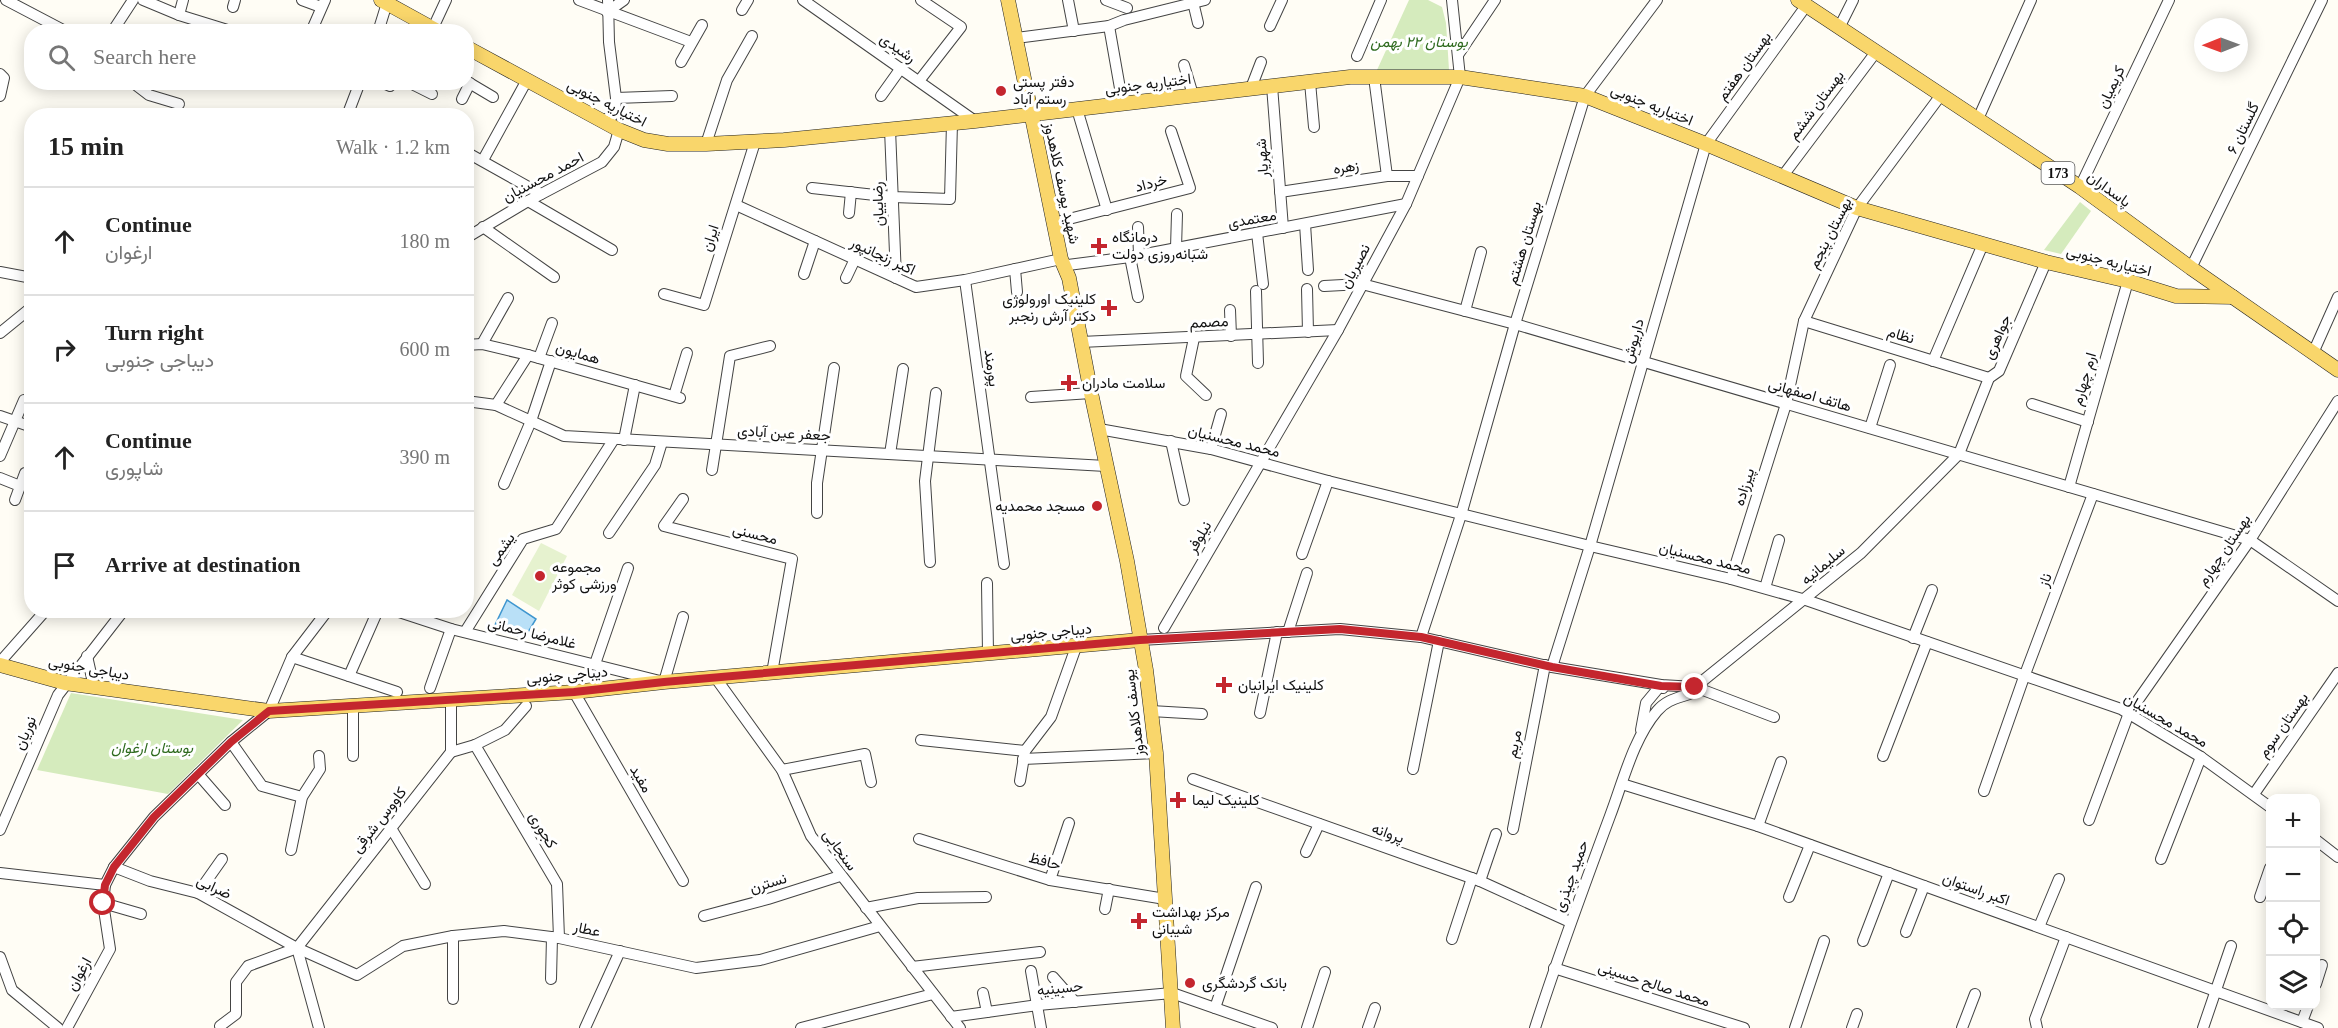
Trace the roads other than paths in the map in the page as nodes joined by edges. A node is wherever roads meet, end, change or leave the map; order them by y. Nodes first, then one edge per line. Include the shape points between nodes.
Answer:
1 (6, 0) edge
2 (133, 0) edge
3 (143, 0) edge
4 (183, 0) edge
5 (302, 0) edge
6 (446, 0) edge
7 (579, 0) edge
8 (624, 0) edge
9 (748, 0) edge
10 (803, 0) edge
11 (921, 0) edge
12 (1008, 0) edge
13 (1014, 0) edge
14 (1068, 0) edge
15 (1106, 0) edge
16 (1282, 0) edge
17 (1381, 0) edge
18 (1495, 0) edge
19 (1657, 0) edge
20 (1853, 0) edge
21 (2031, 0) edge
22 (2169, 0) edge
23 (2322, 0) edge
24 (1199, 1) edge
25 (1450, 1) edge
26 (384, 2) edge
27 (323, 3) edge
28 (1802, 3) edge
29 (1128, 4) edge
30 (608, 6) edge
31 (742, 10) dead end
32 (179, 15) junction
33 (1124, 20) junction
34 (1198, 23) dead end
35 (52, 24) edge
36 (117, 24) edge
37 (208, 24) edge
38 (314, 24) edge
39 (380, 24) edge
40 (425, 24) edge
41 (438, 24) edge
42 (702, 25) dead end
43 (1109, 26) junction
44 (1270, 26) dead end
45 (1839, 28) junction
46 (1074, 31) junction
47 (752, 36) dead end
48 (1019, 38) junction
49 (691, 42) junction
50 (474, 51) edge
51 (1875, 52) junction
52 (1458, 55) junction
53 (1357, 56) dead end
54 (681, 62) dead end
55 (1261, 62) dead end
56 (1184, 65) dead end
57 (901, 68) junction
58 (0, 74) edge
59 (1374, 77) junction
60 (1460, 77) junction
61 (527, 80) junction
62 (919, 81) junction
63 (1310, 82) junction
64 (474, 86) edge
65 (1272, 86) junction
66 (1251, 88) junction
67 (142, 90) edge
68 (357, 90) edge
69 (424, 90) edge
70 (465, 90) edge
71 (432, 94) dead end
72 (1122, 94) dead end
73 (1193, 95) junction
74 (1941, 95) junction
75 (0, 96) edge
76 (672, 96) dead end
77 (881, 96) dead end
78 (1585, 96) junction
79 (493, 97) dead end
80 (616, 98) junction
81 (462, 99) dead end
82 (179, 104) dead end
83 (350, 108) edge
84 (1077, 109) junction
85 (1034, 113) junction
86 (1978, 119) junction
87 (602, 120) junction
88 (975, 121) junction
89 (952, 123) junction
90 (1314, 127) dead end
91 (890, 129) junction
92 (1171, 131) dead end
93 (624, 132) junction
94 (754, 142) junction
95 (706, 144) junction
96 (1706, 144) junction
97 (474, 156) edge
98 (483, 160) junction
99 (1387, 176) junction
100 (1418, 176) junction
101 (1782, 177) junction
102 (2080, 187) junction
103 (812, 188) dead end
104 (851, 192) junction
105 (1280, 192) junction
106 (541, 194) junction
107 (893, 197) junction
108 (528, 201) junction
109 (1406, 204) junction
110 (736, 205) junction
111 (1857, 208) junction
112 (1107, 210) junction
113 (849, 213) dead end
114 (1177, 214) dead end
115 (1061, 221) junction
116 (1305, 224) junction
117 (483, 227) junction
118 (1138, 227) dead end
119 (1283, 228) junction
120 (474, 233) edge
121 (1257, 233) junction
122 (815, 241) junction
123 (1983, 244) junction
124 (1176, 248) junction
125 (612, 250) dead end
126 (1481, 252) dead end
127 (1134, 256) junction
128 (855, 259) junction
129 (2046, 262) junction
130 (1066, 267) junction
131 (2191, 268) junction
132 (1015, 269) junction
133 (1308, 270) dead end
134 (0, 272) edge
135 (804, 274) dead end
136 (24, 276) edge
137 (554, 277) dead end
138 (846, 278) dead end
139 (896, 278) junction
140 (965, 280) junction
141 (2128, 280) junction
142 (1362, 284) junction
143 (1324, 286) dead end
144 (1307, 289) dead end
145 (1017, 291) dead end
146 (664, 294) dead end
147 (1138, 297) dead end
148 (2233, 297) junction
149 (2338, 297) edge
150 (508, 298) dead end
151 (1230, 310) dead end
152 (1465, 310) junction
153 (24, 314) edge
154 (1804, 321) junction
155 (552, 323) dead end
156 (1515, 324) junction
157 (1338, 330) junction
158 (1308, 332) junction
159 (0, 333) edge
160 (1257, 335) junction
161 (1231, 336) junction
162 (1194, 338) junction
163 (1081, 342) junction
164 (474, 345) edge
165 (482, 345) junction
166 (770, 346) dead end
167 (2313, 353) junction
168 (687, 354) dead end
169 (534, 356) junction
170 (550, 361) junction
171 (1934, 361) junction
172 (1643, 362) junction
173 (1258, 363) dead end
174 (1890, 365) dead end
175 (834, 369) dead end
176 (903, 369) dead end
177 (2338, 370) edge
178 (1989, 378) junction
179 (635, 385) junction
180 (936, 393) dead end
181 (1091, 393) junction
182 (1206, 394) dead end
183 (1031, 397) dead end
184 (24, 400) dead end
185 (2338, 401) edge
186 (474, 402) edge
187 (1786, 404) junction
188 (2032, 404) dead end
189 (496, 405) junction
190 (1221, 414) dead end
191 (0, 416) edge
192 (14, 421) junction
193 (531, 421) junction
194 (2088, 422) junction
195 (24, 424) edge
196 (1870, 428) junction
197 (1099, 429) junction
198 (619, 439) junction
199 (1171, 441) junction
200 (662, 442) junction
201 (717, 445) junction
202 (1211, 449) junction
203 (823, 450) junction
204 (890, 454) junction
205 (1959, 454) junction
206 (0, 456) edge
207 (929, 456) junction
208 (990, 461) junction
209 (1261, 462) junction
210 (1106, 466) junction
211 (712, 471) dead end
212 (24, 476) edge
213 (0, 478) edge
214 (1328, 481) junction
215 (504, 484) dead end
216 (20, 486) junction
217 (2069, 487) junction
218 (2093, 494) junction
219 (15, 500) dead end
220 (683, 500) dead end
221 (1184, 500) dead end
222 (817, 513) dead end
223 (1461, 515) junction
224 (609, 533) dead end
225 (1779, 540) dead end
226 (2250, 540) junction
227 (1590, 546) junction
228 (1302, 554) dead end
229 (930, 562) dead end
230 (1004, 564) dead end
231 (628, 568) dead end
232 (1307, 573) dead end
233 (1731, 579) junction
234 (987, 583) dead end
235 (1765, 588) junction
236 (1932, 590) dead end
237 (1806, 600) junction
238 (2338, 601) edge
239 (682, 617) dead end
240 (39, 618) edge
241 (118, 618) edge
242 (322, 618) edge
243 (374, 618) edge
244 (417, 618) edge
245 (474, 618) edge
246 (474, 618) edge
247 (1164, 628) dead end
248 (451, 629) junction
249 (465, 632) junction
250 (1282, 632) junction
251 (1421, 637) junction
252 (1913, 638) junction
253 (1140, 640) junction
254 (1438, 641) junction
255 (1927, 642) junction
256 (1076, 646) junction
257 (987, 654) junction
258 (87, 657) junction
259 (292, 657) junction
260 (0, 663) edge
261 (595, 664) junction
262 (1548, 666) junction
263 (771, 673) junction
264 (2338, 674) edge
265 (349, 676) junction
266 (2024, 677) junction
267 (715, 678) junction
268 (664, 682) junction
269 (65, 683) junction
270 (1661, 686) junction
271 (94, 687) junction
272 (1695, 687) junction
273 (430, 688) dead end
274 (574, 692) junction
275 (397, 693) dead end
276 (451, 699) junction
277 (1668, 700) junction
278 (353, 706) junction
279 (526, 706) dead end
280 (269, 711) junction
281 (1151, 711) junction
282 (1260, 712) dead end
283 (2129, 713) junction
284 (1202, 714) dead end
285 (1774, 717) dead end
286 (1641, 736) junction
287 (921, 740) dead end
288 (231, 742) junction
289 (475, 745) junction
290 (451, 752) junction
291 (1156, 753) junction
292 (1024, 755) junction
293 (319, 756) dead end
294 (353, 756) dead end
295 (1883, 756) dead end
296 (2201, 756) junction
297 (1781, 762) dead end
298 (1413, 769) dead end
299 (782, 770) junction
300 (198, 774) junction
301 (1193, 779) dead end
302 (1020, 781) dead end
303 (871, 782) dead end
304 (1622, 784) junction
305 (1984, 791) dead end
306 (2254, 794) junction
307 (302, 797) junction
308 (2266, 803) edge
309 (225, 805) dead end
310 (2090, 820) dead end
311 (1069, 823) dead end
312 (1319, 824) junction
313 (1758, 826) junction
314 (391, 828) junction
315 (1513, 829) dead end
316 (0, 830) edge
317 (1496, 834) dead end
318 (920, 839) dead end
319 (2320, 843) edge
320 (1810, 845) junction
321 (291, 850) dead end
322 (1306, 852) dead end
323 (2338, 857) edge
324 (222, 859) dead end
325 (2161, 859) dead end
326 (114, 867) junction
327 (0, 873) edge
328 (1888, 873) junction
329 (840, 876) junction
330 (2059, 879) dead end
331 (683, 880) dead end
332 (1050, 880) junction
333 (1476, 880) junction
334 (2266, 881) edge
335 (425, 884) dead end
336 (105, 885) junction
337 (1924, 886) junction
338 (1256, 887) dead end
339 (1109, 889) junction
340 (198, 893) junction
341 (986, 897) dead end
342 (1789, 897) dead end
343 (2260, 897) dead end
344 (1165, 899) junction
345 (103, 903) junction
346 (866, 908) junction
347 (1106, 909) dead end
348 (141, 914) dead end
349 (704, 916) dead end
350 (1570, 921) junction
351 (880, 926) junction
352 (2039, 927) junction
353 (1906, 932) dead end
354 (453, 936) junction
355 (2066, 937) junction
356 (555, 938) junction
357 (1452, 939) dead end
358 (1824, 941) dead end
359 (1863, 941) dead end
360 (2231, 946) dead end
361 (297, 948) junction
362 (620, 951) junction
363 (1040, 952) dead end
364 (0, 957) edge
365 (2322, 965) dead end
366 (912, 967) junction
367 (1554, 968) junction
368 (1031, 971) dead end
369 (2320, 971) edge
370 (1325, 972) dead end
371 (1053, 977) dead end
372 (551, 979) dead end
373 (2215, 991) junction
374 (983, 993) dead end
375 (1172, 993) junction
376 (933, 994) junction
377 (1975, 994) dead end
378 (453, 999) dead end
379 (1075, 1002) junction
380 (1038, 1005) junction
381 (1215, 1008) junction
382 (1375, 1008) dead end
383 (2306, 1010) edge
384 (987, 1012) junction
385 (1857, 1014) dead end
386 (951, 1017) junction
387 (2302, 1022) junction
388 (832, 1024) edge
389 (220, 1026) dead end
390 (58, 1028) edge
391 (67, 1028) edge
392 (319, 1028) edge
393 (585, 1028) edge
394 (801, 1028) edge
395 (960, 1028) edge
396 (1041, 1028) edge
397 (1173, 1028) edge
398 (1272, 1028) edge
399 (1307, 1028) edge
400 (1368, 1028) edge
401 (1535, 1028) edge
402 (1744, 1028) edge
403 (1795, 1028) edge
404 (1852, 1028) edge
405 (1962, 1028) edge
406 (2037, 1028) edge
407 (2203, 1028) edge
408 (2318, 1028) edge

1 - 35 street
2 - 36 street
3 - 32 street
4 - 32 street
5 - 27 street
6 - 41 street
7 - 30 street
8 - 30 street
9 - 31 street
10 - 57 street, رشیدی
11 - 62 street via 961,27
12 - 48 main road
13 - 48 main road
14 - 46 street
15 - 29 street
16 - 44 street
17 - 53 street
18 - 52 street
19 - 78 street, بهستان هشتم
20 - 45 street
21 - 86 street
22 - 102 street, کریمیان
23 - 131 street, گلستان ۶
24 - 33 street
24 - 34 street
25 - 52 street
26 - 39 street
26 - 40 main road
27 - 38 street
28 - 45 main road, پاسداران / 173
28 - 96 street, بهستان هفتم
29 - 33 street
30 - 49 street
30 - 80 street
32 - 37 street
33 - 43 street
42 - 49 street
43 - 46 street
43 - 72 street
45 - 51 main road, پاسداران / 173
46 - 48 street
47 - 95 street via 727,80
48 - 85 main road
49 - 54 street
50 - 61 main road, اختیاریه جنوبی
51 - 74 main road, پاسداران / 173
51 - 101 street, بهستان ششم
52 - 60 street
55 - 66 street
56 - 73 street
57 - 62 street, رشیدی
57 - 77 street
58 - 75 street via 4,78
59 - 60 main road, اختیاریه جنوبی
59 - 63 main road, اختیاریه جنوبی
59 - 99 street
60 - 78 main road, اختیاریه جنوبی
60 - 100 street, نصیریان
61 - 87 main road, اختیاریه جنوبی
61 - 98 street
62 - 88 street, رشیدی
63 - 65 main road, اختیاریه جنوبی
63 - 90 street
64 - 79 street
65 - 66 main road, اختیاریه جنوبی
65 - 105 street, شهریار
66 - 73 main road, اختیاریه جنوبی
67 - 82 street
68 - 83 street
69 - 71 street
70 - 81 street
73 - 84 main road, اختیاریه جنوبی
74 - 86 main road, پاسداران / 173
74 - 111 street, بهستان پنجم
76 - 80 street
78 - 96 main road, اختیاریه جنوبی
78 - 156 street, بهستان هشتم
80 - 87 street via 615,113
80 - 93 street
84 - 85 main road, اختیاریه جنوبی
84 - 112 street
85 - 88 main road, اختیاریه جنوبی
85 - 115 main road, شهید یوسف کلاهدوز
85 - 130 main road, شهید یوسف کلاهدوز
86 - 102 main road, پاسداران / 173
87 - 93 main road, اختیاریه جنوبی
88 - 89 main road, اختیاریه جنوبی
89 - 91 main road, اختیاریه جنوبی
89 - 107 street via 950,199
91 - 94 main road, اختیاریه جنوبی
91 - 107 street, رضاییان
92 - 112 street, خرداد via 1190,188
93 - 95 main road, اختیاریه جنوبی via 668,144
93 - 106 street, احمد محسنیان via 602,162
94 - 95 main road, اختیاریه جنوبی
94 - 110 street, ایران
96 - 101 main road, اختیاریه جنوبی
96 - 172 street, داریوش
97 - 98 street
98 - 106 street
99 - 100 street, زهره
99 - 105 street, زهره
100 - 109 street, نصیریان
101 - 111 main road, اختیاریه جنوبی
102 - 131 main road, پاسداران / 173
103 - 104 street
104 - 107 street
104 - 113 street
105 - 119 street, شهریار
106 - 108 street, احمد محسنیان
107 - 139 street, رضاییان
108 - 117 street, احمد محسنیان
108 - 125 street
109 - 116 street, معتمدی
109 - 142 street, نصیریان
110 - 122 street, اکبر زنجانپور
110 - 146 street, ایران via 704,305
111 - 123 main road, اختیاریه جنوبی
111 - 154 street, بهستان پنجم
112 - 115 street, خرداد
114 - 124 street
115 - 130 main road, شهید یوسف کلاهدوز via 1067,247
116 - 119 street, معتمدی
116 - 133 street
117 - 120 street, احمد محسنیان
117 - 137 street
118 - 127 street
119 - 121 street, معتمدی
121 - 124 street, معتمدی
121 - 160 street
122 - 128 street, اکبر زنجانپور
122 - 135 street
123 - 129 main road, اختیاریه جنوبی
123 - 171 street
124 - 127 street, معتمدی
126 - 152 street
127 - 130 street, معتمدی
127 - 147 street
128 - 138 street
128 - 139 street, اکبر زنجانپور
129 - 141 main road, اختیاریه جنوبی
129 - 178 street, جواهری via 1999,371
130 - 132 street, اکبر زنجانپور
130 - 163 main road, یوسف کلاهدوز
131 - 148 main road, پاسداران / 173
132 - 140 street, اکبر زنجانپور
132 - 145 street
134 - 136 street
139 - 140 street, اکبر زنجانپور via 916,287
140 - 208 street, پورمند
141 - 148 main road, اختیاریه جنوبی via 2176,296
141 - 194 street, ارم چهارم
142 - 143 street, هاتف اصفهانی
142 - 152 street, هاتف اصفهانی
142 - 157 street, نصیریان
144 - 158 street
148 - 167 main road, پاسداران / 173
149 - 167 street
150 - 165 street
151 - 161 street
152 - 156 street, هاتف اصفهانی
153 - 159 street
154 - 171 street, نظام
154 - 187 street, بهستان پنجم
155 - 169 street
156 - 172 street, هاتف اصفهانی
156 - 223 street, بهستان هشتم
157 - 158 street, مصمم
157 - 209 street, نصیریان
158 - 160 street, مصمم
160 - 161 street, مصمم
160 - 173 street
161 - 162 street, مصمم
162 - 163 street, مصمم
162 - 182 street via 1186,376
163 - 181 main road, یوسف کلاهدوز
164 - 165 street, همایون
165 - 169 street, همایون
166 - 201 street via 730,356
167 - 177 main road, پاسداران / 173
168 - 179 street, همایون via 677,397
169 - 170 street, همایون
169 - 189 street
170 - 179 street, همایون
170 - 193 street
171 - 178 street, نظام
172 - 187 street, هاتف اصفهانی
172 - 227 street, داریوش
174 - 196 street
175 - 203 street
176 - 204 street
178 - 205 street, جواهری
179 - 198 street
180 - 207 street
181 - 183 street
181 - 197 main road, یوسف کلاهدوز
184 - 192 street
185 - 226 street, بهستان چهارم
186 - 189 street, جعفر عین آبادی
187 - 196 street, هاتف اصفهانی
187 - 233 street, پیرزاده
188 - 194 street
189 - 193 street, جعفر عین آبادی
190 - 202 street
191 - 192 street
192 - 195 street
192 - 206 street
193 - 198 street, جعفر عین آبادی via 564,436
193 - 215 street
194 - 217 street, ارم چهارم
196 - 205 street, هاتف اصفهانی
197 - 199 street, محمد محسنیان
197 - 210 main road, یوسف کلاهدوز
198 - 200 street, جعفر عین آبادی
198 - 245 street, یشمی via 556,529 523,539
199 - 202 street, محمد محسنیان
199 - 221 street
200 - 201 street, جعفر عین آبادی
200 - 224 street via 655,465
201 - 203 street, جعفر عین آبادی
201 - 211 street
202 - 209 street, محمد محسنیان
203 - 204 street, جعفر عین آبادی
203 - 222 street
204 - 207 street, جعفر عین آبادی
205 - 217 street, هاتف اصفهانی
205 - 237 street, سلیمانیه via 1861,553
207 - 208 street, جعفر عین آبادی
207 - 229 street via 925,481
208 - 210 street, جعفر عین آبادی
208 - 230 street, پورمند
209 - 214 street, محمد محسنیان
209 - 247 street, نیلوفر
210 - 253 main road, یوسف کلاهدوز
212 - 216 street
213 - 216 street
214 - 223 street, محمد محسنیان
214 - 228 street
216 - 219 street
217 - 218 street, هاتف اصفهانی
218 - 226 street, هاتف اصفهانی
218 - 266 street, ناز
220 - 263 street, محسنی via 664,526 792,559
223 - 227 street, محمد محسنیان
223 - 251 street, بهستان هشتم
225 - 235 street
226 - 238 street, هاتف اصفهانی
226 - 283 street, بهستان چهارم
227 - 233 street, محمد محسنیان
227 - 262 street, داریوش
231 - 261 street
232 - 250 street
233 - 235 street, محمد محسنیان
234 - 257 street
235 - 237 street, محمد محسنیان
236 - 252 street
237 - 252 street, محمد محسنیان
237 - 272 street, سلیمانیه
239 - 268 street
240 - 260 street
241 - 258 street, نوریان
242 - 259 street
243 - 265 street
244 - 248 street, غلامرضا رحمانی
246 - 249 street, یشمی
248 - 249 street, غلامرضا رحمانی
248 - 273 street
249 - 261 street, غلامرضا رحمانی
250 - 251 street via 1340,629
250 - 253 street
250 - 282 street
251 - 254 street
252 - 255 street, محمد محسنیان
253 - 256 main road, دیباجی جنوبی
253 - 281 main road, یوسف کلاهدوز
254 - 262 street
254 - 298 street
255 - 266 street, محمد محسنیان
255 - 295 street
256 - 257 main road, دیباجی جنوبی
256 - 292 street via 1051,717
257 - 263 main road, دیباجی جنوبی
258 - 269 street, نوریان
258 - 271 street
259 - 265 street
259 - 280 street
260 - 269 main road, دیباجی جنوبی
261 - 268 street, غلامرضا رحمانی
262 - 270 street
262 - 315 street, مریم
263 - 267 main road, دیباجی جنوبی
264 - 306 street, بهستان سوم
265 - 275 street
266 - 283 street, محمد محسنیان
266 - 305 street, ناز
267 - 268 main road, دیباجی جنوبی
267 - 299 street, سنجابی
268 - 274 main road, دیباجی جنوبی
269 - 271 main road, دیباجی جنوبی
269 - 316 street, نوریان
270 - 272 street
270 - 277 street
270 - 286 street, حمید چیذری via 1646,703
271 - 280 main road, دیباجی جنوبی
272 - 277 street, حمید چیذری via 1692,693
272 - 285 street
274 - 276 main road, دیباجی جنوبی
274 - 331 street, مفید
276 - 278 main road, دیباجی جنوبی
276 - 290 street
277 - 286 street, حمید چیذری
278 - 280 main road, دیباجی جنوبی
278 - 294 street
279 - 289 street via 505,730
280 - 288 street, ارغوان
281 - 284 street
281 - 291 main road, یوسف کلاهدوز
283 - 296 street, محمد محسنیان
283 - 310 street, بهستان چهارم
286 - 304 street, حمید چیذری
287 - 292 street
288 - 300 street, ارغوان
288 - 307 street via 262,786
289 - 290 street
289 - 356 street, کجوری via 557,884
290 - 314 street, کاووس شرقی
291 - 292 street
291 - 344 main road, یوسف کلاهدوز
292 - 302 street
293 - 307 street via 320,769
296 - 306 street, محمد محسنیان
296 - 325 street
297 - 313 street
299 - 303 street via 865,754
299 - 329 street, سنجابی via 811,836
300 - 309 street
300 - 326 street, ارغوان via 154,817
301 - 312 street, پروانه
304 - 313 street, اکبر راستوان
304 - 350 street, حمید چیذری
306 - 308 street, محمد محسنیان
307 - 321 street
311 - 332 street
312 - 322 street
312 - 333 street, پروانه
313 - 320 street, اکبر راستوان
314 - 335 street
314 - 361 street, کاووس شرقی
317 - 333 street
318 - 332 street, حافظ
319 - 323 street
320 - 328 street, اکبر راستوان
320 - 342 street
324 - 340 street
326 - 336 street, ارغوان
326 - 340 street, ضرابی
327 - 336 street
328 - 337 street, اکبر راستوان
328 - 359 street
329 - 346 street, سنجابی
329 - 349 street, نسترن
330 - 352 street
332 - 339 street, حافظ
333 - 350 street, پروانه
333 - 357 street
334 - 343 street
336 - 345 street, ارغوان
337 - 352 street, اکبر راستوان
337 - 353 street
338 - 381 street
339 - 344 street, حافظ
339 - 347 street
340 - 361 street, ضرابی
341 - 346 street via 918,898
344 - 375 main road, یوسف کلاهدوز
345 - 348 street
345 - 391 street, ارغوان via 110,950
346 - 351 street, سنجابی
350 - 367 street, حمید چیذری
351 - 362 street, عطار via 760,960 696,968
351 - 366 street, سنجابی
352 - 355 street, اکبر راستوان
354 - 356 street, عطار via 504,931
354 - 361 street, عطار via 403,946 357,975
354 - 378 street
355 - 373 street, اکبر راستوان
355 - 406 street via 2035,1019
356 - 362 street, عطار
356 - 372 street, کجوری
358 - 403 street
360 - 373 street
361 - 389 street via 248,966 236,982 236,1014
361 - 392 street
362 - 393 street
363 - 366 street
364 - 390 street via 12,990
365 - 369 street
366 - 376 street, سنجابی
367 - 401 street, حمید چیذری
367 - 402 street, محمد صالح حسینی
368 - 380 street
370 - 399 street
371 - 379 street
373 - 387 street, اکبر راستوان
373 - 407 street
374 - 384 street
375 - 379 street, حسینیه
375 - 381 street
375 - 397 main road, یوسف کلاهدوز
376 - 386 street, سنجابی
376 - 388 street
377 - 405 street
379 - 380 street, حسینیه
380 - 384 street, حسینیه
380 - 396 street
381 - 398 street
382 - 400 street
383 - 387 street
384 - 386 street, حسینیه
385 - 404 street
386 - 395 street, سنجابی
387 - 408 street, اکبر راستوان
388 - 394 street

